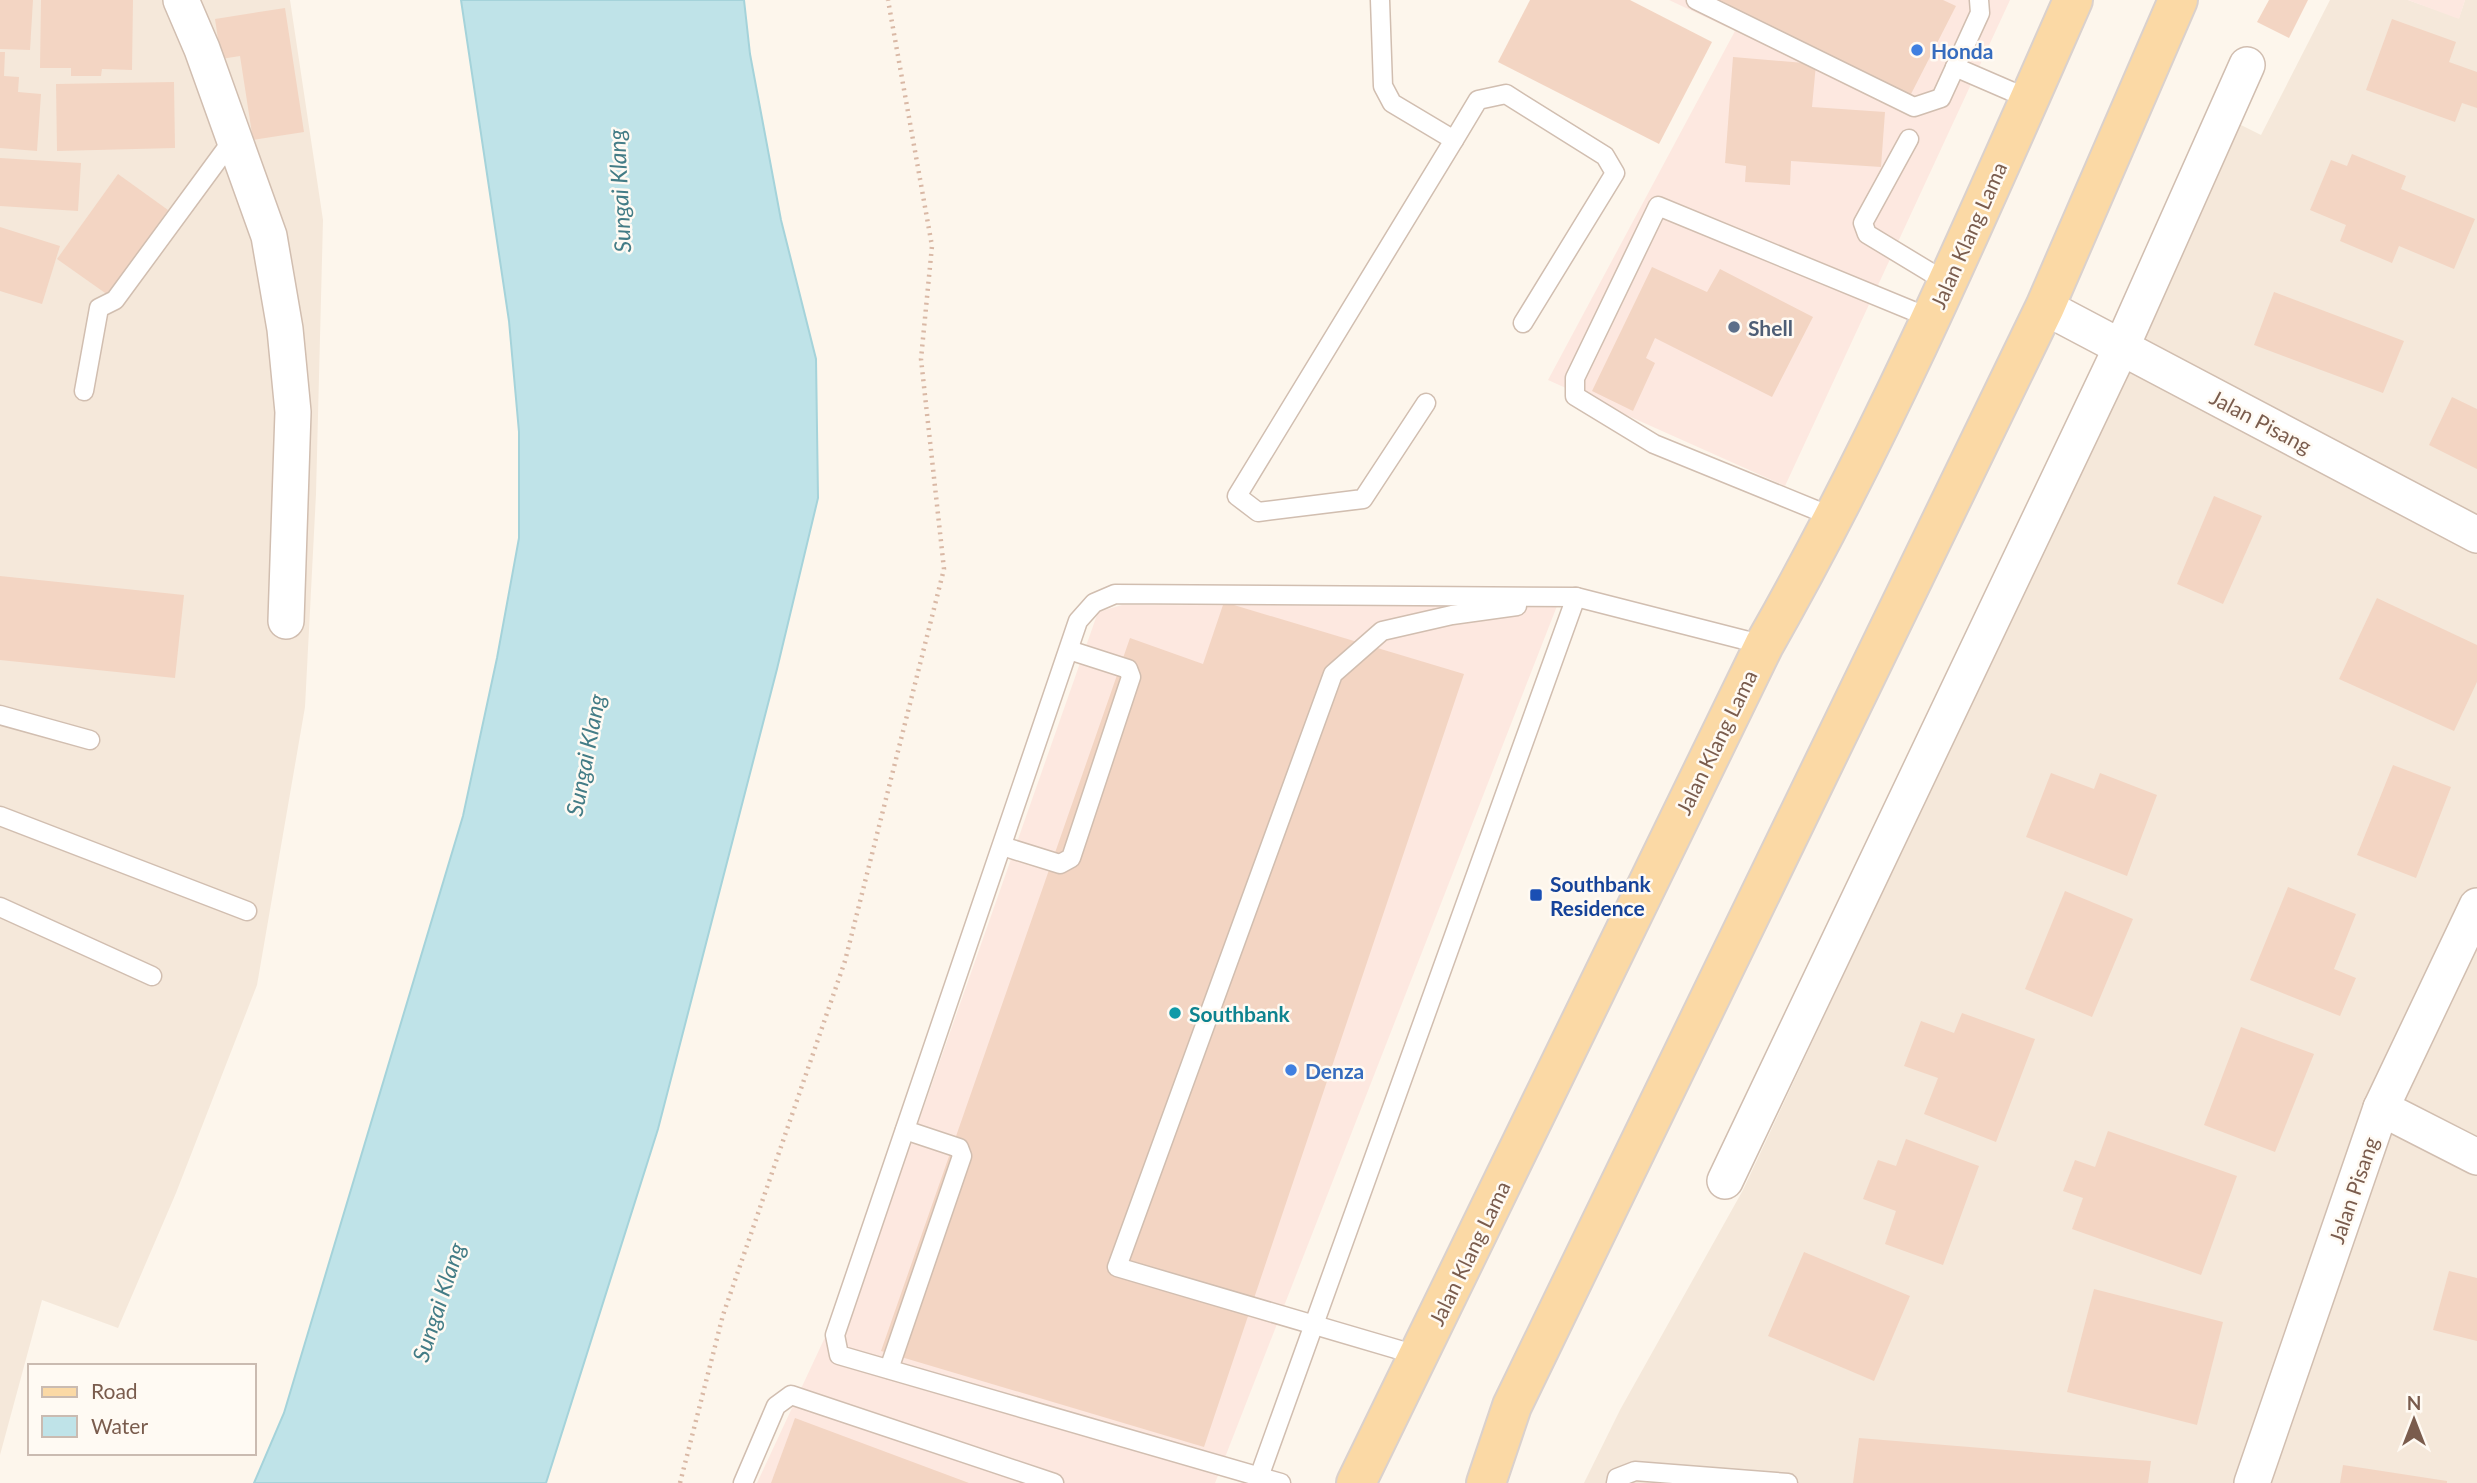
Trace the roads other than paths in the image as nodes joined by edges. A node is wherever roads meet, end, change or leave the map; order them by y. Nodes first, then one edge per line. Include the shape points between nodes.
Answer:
1 (181, 0) edge
2 (1380, 0) edge
3 (1696, 0) edge
4 (1979, 0) edge
5 (2073, 0) edge
6 (2178, 0) edge
7 (2247, 65) dead end
8 (1955, 67) junction
9 (2029, 99) junction
10 (234, 138) junction
11 (1909, 139) dead end
12 (1454, 140) junction
13 (1948, 283) junction
14 (2045, 307) junction
15 (1930, 318) junction
16 (1523, 323) dead end
17 (2121, 348) junction
18 (84, 390) dead end
19 (1426, 403) dead end
20 (1833, 517) junction
21 (2477, 535) edge
22 (1576, 597) junction
23 (286, 621) dead end
24 (1764, 645) junction
25 (1069, 650) junction
26 (0, 715) edge
27 (90, 740) dead end
28 (0, 816) edge
29 (1002, 846) junction
30 (2477, 906) edge
31 (0, 907) edge
32 (247, 911) dead end
33 (152, 976) dead end
34 (2381, 1108) junction
35 (905, 1130) junction
36 (2477, 1157) edge
37 (1725, 1181) dead end
38 (1315, 1324) junction
39 (1420, 1356) junction
40 (888, 1369) junction
41 (1259, 1477) junction
42 (743, 1483) edge
43 (1054, 1483) edge
44 (1281, 1483) edge
45 (1356, 1483) edge
46 (1486, 1483) edge
47 (1616, 1483) edge
48 (1788, 1483) edge
49 (2252, 1483) edge

1 - 10 street
2 - 12 lane via 1383,86 1392,103
3 - 8 lane via 1914,107 1941,98
4 - 8 lane via 1980,13
5 - 9 main road, Jalan Klang Lama
6 - 14 main road
7 - 17 street
8 - 9 lane
9 - 13 main road, Jalan Klang Lama
10 - 18 lane via 116,300 99,308
10 - 23 street via 269,236 285,329 293,412
11 - 13 lane via 1863,223 1867,234
12 - 16 lane via 1478,100 1506,94 1605,156 1615,173
12 - 19 lane via 1237,496 1258,512 1363,499
13 - 15 main road, Jalan Klang Lama
14 - 17 street, Jalan Pisang
14 - 46 main road via 1512,1406
15 - 20 main road, Jalan Klang Lama
15 - 20 lane via 1658,206 1575,378 1575,396 1654,444
17 - 21 street, Jalan Pisang
17 - 37 street
20 - 24 main road, Jalan Klang Lama
22 - 24 lane
22 - 25 lane via 1115,594 1094,603 1078,621
22 - 38 lane
22 - 38 lane via 1452,615 1382,631 1333,674 1118,1267
24 - 39 main road, Jalan Klang Lama
25 - 29 lane
25 - 29 lane via 1128,669 1131,677 1071,858 1060,864
26 - 27 lane
28 - 32 lane
29 - 35 lane
30 - 34 street, Jalan Pisang
31 - 33 lane
34 - 36 street
34 - 49 street, Jalan Pisang
35 - 40 lane via 835,1335 839,1355
35 - 40 lane via 959,1148 962,1156
38 - 39 lane
38 - 41 lane
39 - 45 main road, Jalan Klang Lama
40 - 41 lane
41 - 44 lane
42 - 43 lane via 776,1406 792,1395
47 - 48 lane via 1617,1478 1635,1471

